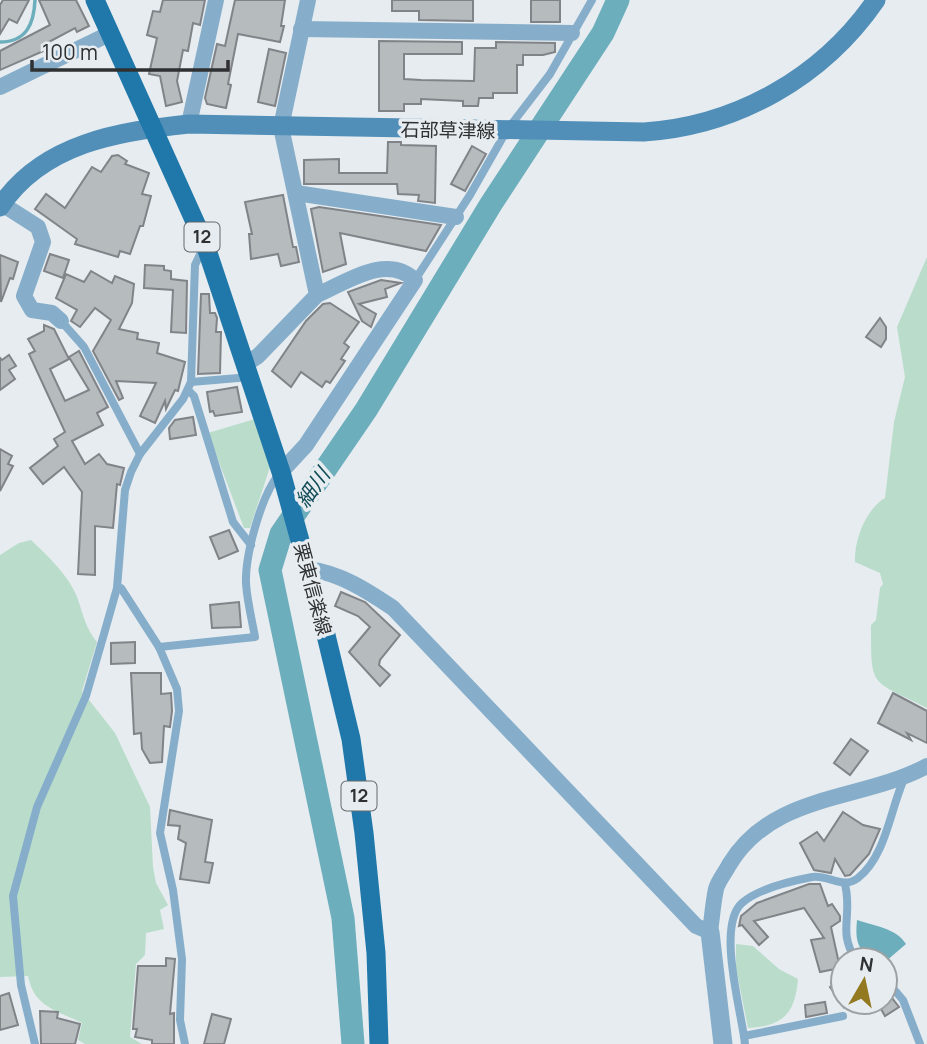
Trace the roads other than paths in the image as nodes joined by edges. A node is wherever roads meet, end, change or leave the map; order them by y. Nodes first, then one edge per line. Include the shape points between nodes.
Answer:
1 (95, 0) edge
2 (216, 0) edge
3 (307, 0) edge
4 (592, 0) edge
5 (876, 0) edge
6 (301, 29) junction
7 (111, 33) junction
8 (572, 33) junction
9 (0, 86) edge
10 (189, 124) junction
11 (281, 127) junction
12 (154, 128) junction
13 (510, 130) junction
14 (296, 193) junction
15 (1, 205) edge
16 (456, 217) junction
17 (205, 244) junction
18 (415, 281) junction
19 (317, 295) junction
20 (61, 321) joint
21 (248, 371) junction
22 (189, 386) junction
23 (140, 454) junction
24 (282, 478) junction
25 (250, 545) junction
26 (306, 561) junction
27 (117, 588) junction
28 (159, 647) junction
29 (927, 766) edge
30 (904, 779) junction
31 (845, 884) junction
32 (710, 932) junction
33 (849, 946) edge
34 (899, 995) edge
35 (843, 1016) dead end
36 (744, 1040) edge
37 (35, 1044) edge
38 (185, 1044) edge
39 (379, 1044) edge
40 (723, 1044) edge
41 (920, 1044) edge

1 - 7 main road, 栗東信楽線 / 12
2 - 10 street
3 - 6 street
4 - 8 lane
5 - 13 main road, 石部草津線 via 819,64 760,102 716,120 676,130
6 - 8 street
6 - 11 street
7 - 9 street
7 - 12 main road, 栗東信楽線 / 12
8 - 13 lane via 550,74
10 - 11 main road, 石部草津線
10 - 12 main road, 石部草津線
11 - 13 main road, 石部草津線
11 - 14 street
12 - 15 main road, 石部草津線 via 92,139 53,158
12 - 17 main road, 栗東信楽線 / 12
13 - 16 lane
14 - 16 street
14 - 19 street
15 - 20 street via 38,228 43,242 24,296 32,310 52,313
16 - 18 lane
17 - 21 main road, 栗東信楽線 / 12
17 - 22 lane via 195,265
18 - 19 street via 396,268 376,269
18 - 24 street
19 - 21 street
20 - 23 lane via 84,347
21 - 22 lane
21 - 24 main road, 栗東信楽線 / 12
22 - 23 lane
22 - 25 lane via 233,522
23 - 27 lane via 125,490
24 - 25 lane via 272,483
24 - 26 main road, 栗東信楽線 / 12
25 - 28 lane via 246,582 255,638
26 - 32 street via 393,608 672,902 696,926
26 - 39 main road, 栗東信楽線 / 12 via 351,739 376,953
27 - 28 lane
27 - 37 lane via 86,695 37,807 13,896 21,985
28 - 38 lane via 177,689 179,711 160,833 182,959 180,1020
29 - 30 street
30 - 31 lane via 890,810 890,827 870,866
30 - 32 street via 825,799 760,828 716,886
31 - 33 lane via 850,905 845,937
31 - 36 lane via 816,876 766,891 737,911 731,950
32 - 40 street
34 - 41 lane
35 - 36 lane

